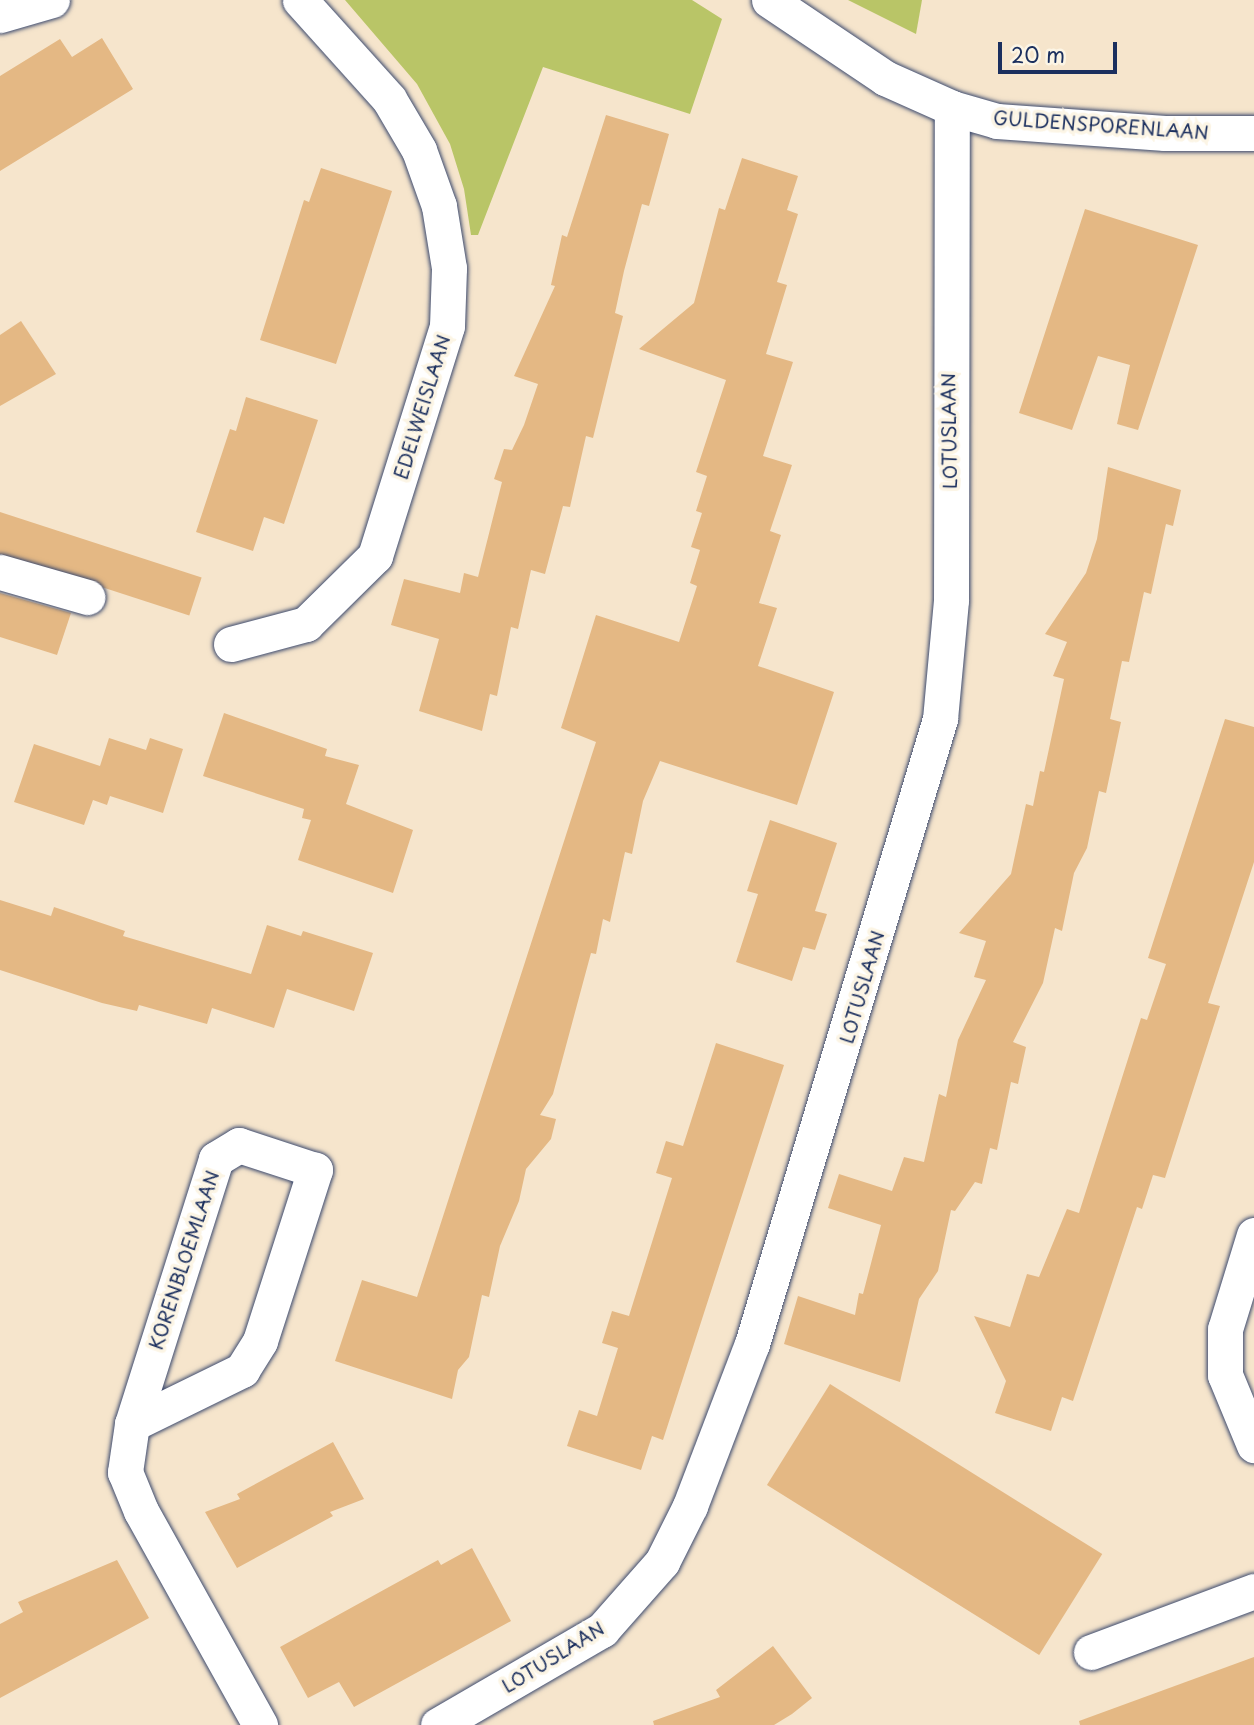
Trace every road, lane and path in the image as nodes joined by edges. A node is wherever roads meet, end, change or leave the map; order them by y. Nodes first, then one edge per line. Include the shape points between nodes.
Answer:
1 (52, 0) edge
2 (300, 0) edge
3 (769, 0) edge
4 (0, 15) edge
5 (952, 108) junction
6 (1254, 133) edge
7 (0, 572) edge
8 (87, 597) dead end
9 (231, 644) dead end
10 (1254, 1235) edge
11 (132, 1424) junction
12 (1254, 1445) edge
13 (1254, 1591) edge
14 (1091, 1652) dead end
15 (261, 1725) edge
16 (438, 1725) edge

1 - 4 street
2 - 9 street, EDELWEISLAAN via 389,99 419,150 439,206 449,268 447,326 375,556 306,624
3 - 5 street, GULDENSPORENLAAN via 885,78
5 - 6 street, GULDENSPORENLAAN via 1011,122 1165,133
5 - 16 street, LOTUSLAAN via 951,600 940,719 760,1317 690,1506 662,1562 603,1630
7 - 8 street
10 - 12 street via 1225,1329 1225,1375
11 - 11 street, KORENBLOEMLAAN via 242,1370 260,1341 315,1170 239,1145 216,1159
11 - 15 street, KORENBLOEMLAAN via 125,1472 141,1511
13 - 14 street

